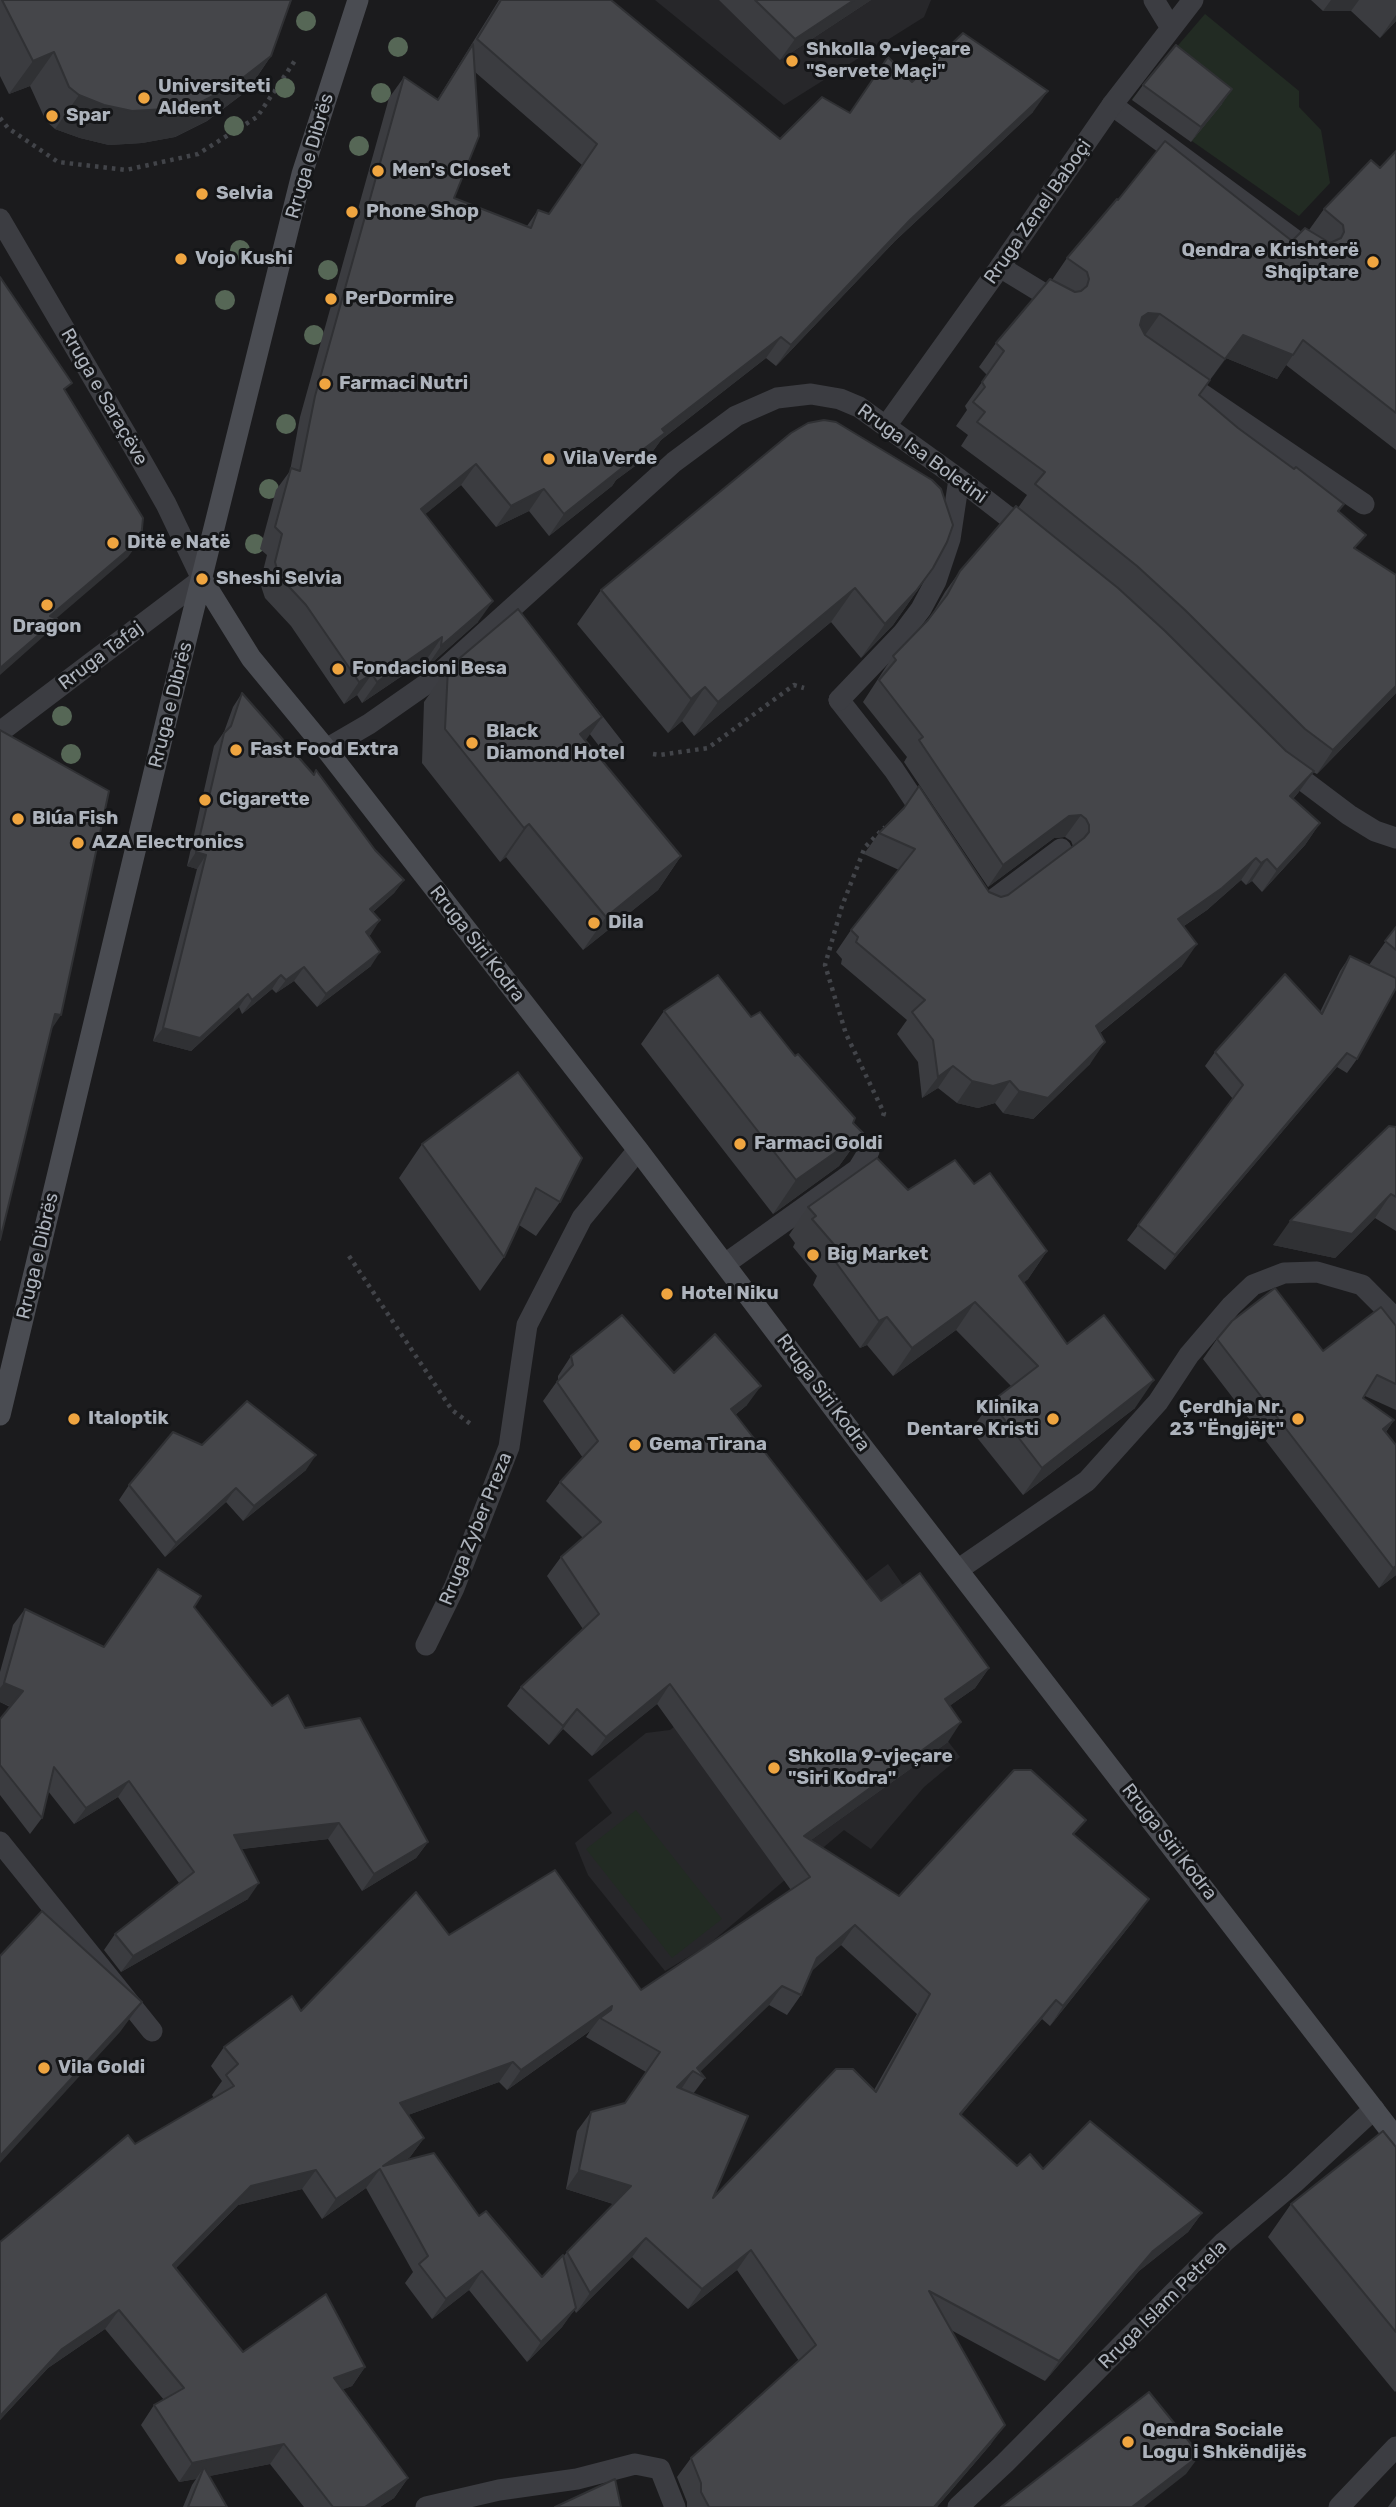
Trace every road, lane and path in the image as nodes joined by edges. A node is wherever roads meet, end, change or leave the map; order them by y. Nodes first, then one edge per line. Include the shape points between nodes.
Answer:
1 (358, 0) edge
2 (1154, 0) edge
3 (1193, 0) edge
4 (1171, 28) junction
5 (298, 55) dead end
6 (1112, 105) junction
7 (0, 118) edge
8 (0, 219) edge
9 (1314, 254) edge
10 (1000, 267) junction
11 (1059, 303) edge
12 (1159, 365) edge
13 (886, 426) junction
14 (959, 479) junction
15 (1364, 504) dead end
16 (1051, 550) edge
17 (202, 579) junction
18 (565, 685) edge
19 (839, 700) junction
20 (0, 732) edge
21 (614, 748) joint
22 (326, 749) junction
23 (1271, 754) edge
24 (918, 805) junction
25 (1396, 838) edge
26 (940, 839) edge
27 (1061, 849) edge
28 (964, 876) edge
29 (638, 1150) junction
30 (869, 1151) joint
31 (349, 1255) dead end
32 (725, 1264) junction
33 (1396, 1319) edge
34 (0, 1415) edge
35 (509, 1447) junction
36 (958, 1569) junction
37 (426, 1645) dead end
38 (0, 1842) edge
39 (152, 2031) dead end
40 (1374, 2109) junction
41 (1396, 2138) edge
42 (1396, 2447) edge
43 (426, 2507) edge
44 (675, 2507) edge
45 (958, 2507) edge
46 (1339, 2507) edge

1 - 17 street, Rruga e Dibrës via 302,174
2 - 4 street
3 - 4 street, Rruga Zenel Baboçi
4 - 6 street, Rruga Zenel Baboçi
5 - 7 path via 257,117 198,154 126,170 58,162
6 - 9 street
6 - 10 street, Rruga Zenel Baboçi
8 - 17 street, Rruga e Saraçëve via 138,453
10 - 11 street
10 - 13 street, Rruga Zenel Baboçi
12 - 15 street
13 - 14 street, Rruga Isa Boletini
13 - 22 street, Rruga Isa Boletini via 859,407 811,394 777,398 736,416 619,509 513,618 432,680
14 - 16 street, Rruga Isa Boletini
14 - 19 street via 950,539 921,609
17 - 20 street, Rruga Tafaj
17 - 22 street, Rruga Siri Kodra via 251,658
17 - 34 street, Rruga e Dibrës
18 - 21 street
19 - 21 path via 794,685 708,748 660,755
19 - 24 street
22 - 29 street, Rruga Siri Kodra
23 - 25 street via 1349,815
24 - 26 street
24 - 30 path via 882,829 865,847 825,965 846,1034 884,1113
27 - 28 street via 985,906
29 - 32 street, Rruga Siri Kodra
29 - 35 street, Rruga Zyber Preza via 582,1218 527,1325
30 - 32 street via 858,1169
31 - 35 path via 452,1410
32 - 36 street, Rruga Siri Kodra
33 - 36 street via 1362,1285 1317,1272 1284,1273 1254,1285 1189,1355 1158,1402 1087,1481
35 - 37 street, Rruga Zyber Preza via 454,1588
36 - 40 street, Rruga Siri Kodra
38 - 39 street
40 - 41 street, Rruga Siri Kodra
40 - 45 street, Rruga Islam Petrela via 1224,2242
42 - 46 street
43 - 44 street via 635,2464 660,2469

